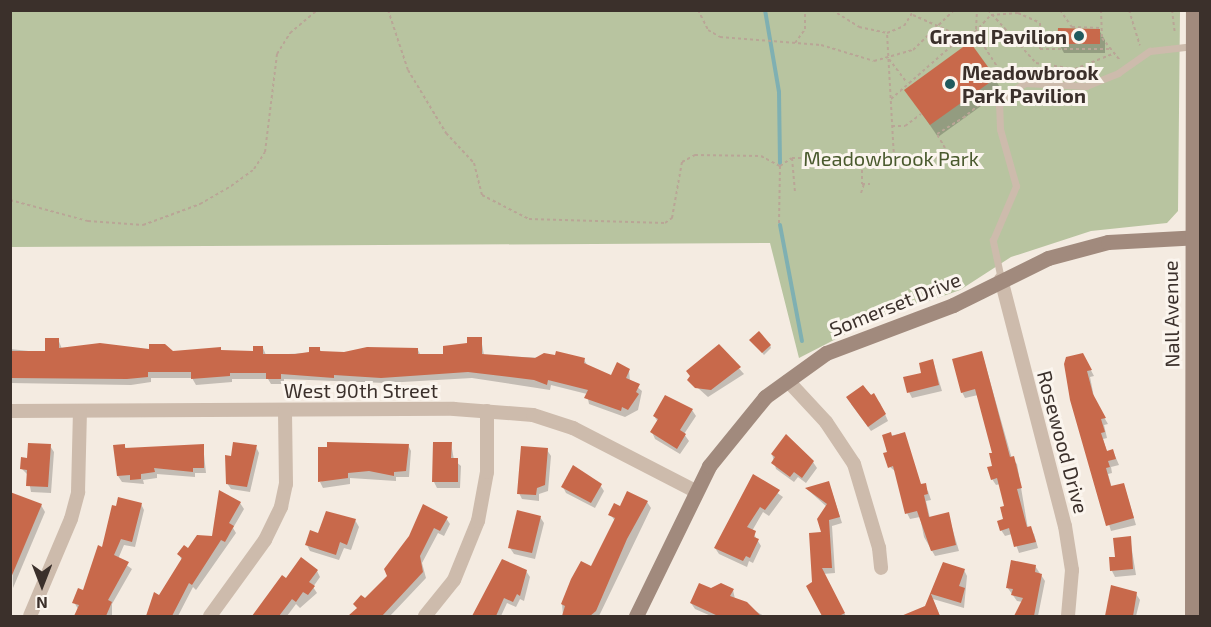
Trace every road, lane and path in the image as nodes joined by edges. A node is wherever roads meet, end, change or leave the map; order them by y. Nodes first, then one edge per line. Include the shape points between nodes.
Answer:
1 (318, 10) edge
2 (388, 10) edge
3 (698, 10) edge
4 (805, 10) edge
5 (832, 10) edge
6 (954, 10) edge
7 (977, 10) edge
8 (988, 10) edge
9 (1060, 10) edge
10 (1101, 10) edge
11 (1128, 10) edge
12 (1172, 10) edge
13 (1193, 10) edge
14 (913, 13) edge
15 (991, 15) junction
16 (938, 26) junction
17 (1101, 28) junction
18 (975, 32) junction
19 (887, 33) junction
20 (1175, 34) dead end
21 (964, 35) junction
22 (795, 42) junction
23 (1140, 45) dead end
24 (1194, 46) junction
25 (1111, 49) junction
26 (1115, 53) junction
27 (889, 59) junction
28 (1120, 60) dead end
29 (907, 82) junction
30 (891, 99) junction
31 (921, 114) dead end
32 (892, 126) junction
33 (792, 158) junction
34 (862, 158) junction
35 (894, 158) junction
36 (780, 165) junction
37 (864, 184) junction
38 (870, 184) dead end
39 (795, 194) dead end
40 (861, 194) dead end
41 (10, 200) edge
42 (779, 223) dead end
43 (1196, 236) edge
44 (1001, 279) junction
45 (1196, 365) edge
46 (788, 381) junction
47 (285, 410) junction
48 (10, 411) edge
49 (80, 411) junction
50 (488, 411) junction
51 (695, 491) junction
52 (881, 568) dead end
53 (1196, 600) edge
54 (30, 616) edge
55 (210, 616) edge
56 (425, 616) edge
57 (636, 616) edge
58 (1068, 616) edge
59 (1192, 616) edge

1 - 41 path via 291,33 277,54 265,152 254,169 231,186 200,204 143,225 88,221
2 - 36 path via 408,70 446,133 474,163 482,195 520,215 576,222 665,223 672,218 682,162 694,155 761,156
3 - 22 path via 712,33 748,40
4 - 22 path via 805,29
5 - 19 path via 859,27
6 - 16 path
7 - 18 path
8 - 15 path
9 - 17 path via 1072,27
10 - 17 path
11 - 23 path
12 - 20 path
13 - 24 street, Nall Avenue
14 - 16 path
14 - 19 path via 899,30
15 - 18 path
15 - 25 path via 1018,13 1041,23 1040,49
15 - 26 path via 1036,63 1075,69
16 - 21 path
16 - 27 path via 913,50
17 - 25 path via 1102,38
18 - 21 path
18 - 35 path via 1006,82 937,134 945,156
19 - 27 path
21 - 29 path via 954,41 943,57
22 - 27 path via 821,45 867,60
24 - 43 street, Nall Avenue
24 - 44 lane via 1150,51 1118,74 1086,86 1025,82 1005,95 999,106 1000,129 1016,186 993,240
25 - 26 path
26 - 28 path
27 - 29 path
27 - 30 path
29 - 30 path
30 - 32 path
31 - 32 path via 905,126
32 - 35 path
33 - 34 path
33 - 36 path
33 - 39 path
34 - 35 path
34 - 37 path
36 - 42 path
37 - 38 path
37 - 40 path
43 - 44 street, Somerset Drive via 1108,242 1048,258
43 - 45 street, Nall Avenue
44 - 46 street, Somerset Drive via 953,305 852,341
44 - 58 street, Rosewood Drive via 1065,526 1072,570
45 - 53 street, Nall Avenue
46 - 51 street, Somerset Drive via 744,419
46 - 52 street via 826,422 854,464
47 - 49 street, West 90th Street
47 - 50 street, West 90th Street
47 - 55 street via 286,484 281,507 265,540
48 - 49 street, West 90th Street
49 - 54 street via 78,492 71,519
50 - 51 street, West 90th Street via 554,420
50 - 56 street via 487,472 478,521 453,580
51 - 57 street, Somerset Drive
53 - 59 street, Nall Avenue

